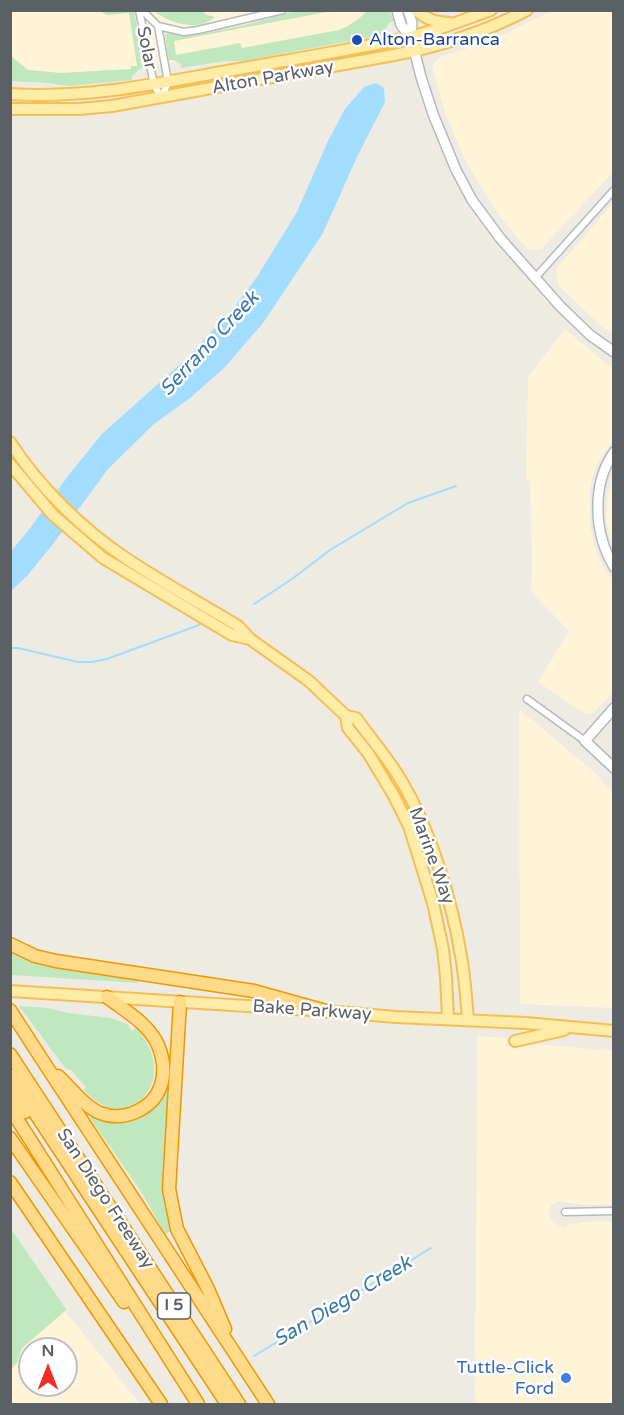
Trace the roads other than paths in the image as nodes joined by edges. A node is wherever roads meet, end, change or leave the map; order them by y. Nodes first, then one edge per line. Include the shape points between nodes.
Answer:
1 (141, 10) edge
2 (283, 10) edge
3 (397, 10) edge
4 (408, 10) edge
5 (416, 10) edge
6 (491, 10) edge
7 (527, 10) edge
8 (457, 23) junction
9 (158, 26) junction
10 (411, 37) junction
11 (415, 51) junction
12 (163, 53) junction
13 (148, 56) junction
14 (168, 82) junction
15 (154, 85) junction
16 (10, 94) edge
17 (161, 97) junction
18 (10, 109) edge
19 (614, 190) edge
20 (535, 278) junction
21 (614, 352) edge
22 (10, 442) edge
23 (614, 452) edge
24 (10, 464) edge
25 (614, 567) edge
26 (250, 639) junction
27 (527, 699) dead end
28 (614, 708) edge
29 (345, 716) junction
30 (585, 741) junction
31 (614, 768) edge
32 (10, 944) edge
33 (10, 991) edge
34 (108, 997) junction
35 (180, 1002) junction
36 (10, 1010) edge
37 (326, 1011) junction
38 (448, 1018) junction
39 (468, 1020) junction
40 (578, 1027) junction
41 (614, 1031) edge
42 (515, 1041) dead end
43 (10, 1054) edge
44 (43, 1061) junction
45 (10, 1075) edge
46 (10, 1090) edge
47 (10, 1108) edge
48 (10, 1138) edge
49 (10, 1182) edge
50 (10, 1192) edge
51 (614, 1211) edge
52 (565, 1212) dead end
53 (37, 1221) junction
54 (238, 1358) junction
55 (161, 1404) edge
56 (196, 1404) edge
57 (221, 1404) edge
58 (226, 1404) edge
59 (239, 1404) edge
60 (268, 1404) edge

1 - 9 street
1 - 13 street, Solar
2 - 9 street via 184,32
3 - 10 main road via 401,25
4 - 10 main road
5 - 8 main road via 434,22
6 - 8 main road, Alton Parkway
7 - 11 main road, Alton Parkway via 473,35
8 - 10 main road, Alton Parkway
9 - 12 street, Solar
10 - 11 main road
10 - 14 main road, Alton Parkway
11 - 17 main road, Alton Parkway
11 - 20 main road via 434,114 472,200
12 - 13 street
12 - 14 street, Solar
13 - 15 street, Solar
14 - 15 main road, Alton Parkway
14 - 17 street
15 - 16 main road, Alton Parkway via 82,94
15 - 17 street, Solar
17 - 18 main road, Alton Parkway via 79,109
19 - 20 street
20 - 21 main road via 570,316
22 - 26 main road, Marine Way via 49,492 89,530 127,560 238,626
23 - 25 main road via 602,473 598,505 603,544
24 - 26 main road, Marine Way via 53,515 104,558 232,635
26 - 29 main road, Marine Way via 309,681
27 - 30 street
28 - 30 main road
29 - 38 main road, Marine Way via 348,728 386,781 409,826 433,903 446,976
29 - 39 main road, Marine Way via 356,718 390,765 423,826 455,926
30 - 31 main road
32 - 37 highway via 56,961 254,991
33 - 34 main road, Bake Parkway
34 - 35 main road, Bake Parkway
34 - 44 highway via 146,1027 157,1042 162,1078 150,1102 125,1116 102,1113 88,1105
35 - 37 main road, Bake Parkway
35 - 54 highway via 169,1189 177,1229
36 - 44 highway
37 - 38 main road, Bake Parkway
38 - 39 main road, Bake Parkway
39 - 40 main road, Bake Parkway
40 - 41 main road, Bake Parkway
40 - 42 main road
43 - 59 highway, San Diego Freeway / I 5
44 - 54 highway
45 - 58 highway
46 - 57 highway
47 - 56 highway
48 - 56 highway, I 5
49 - 53 highway
50 - 53 highway
51 - 52 street
53 - 55 highway
54 - 60 highway

